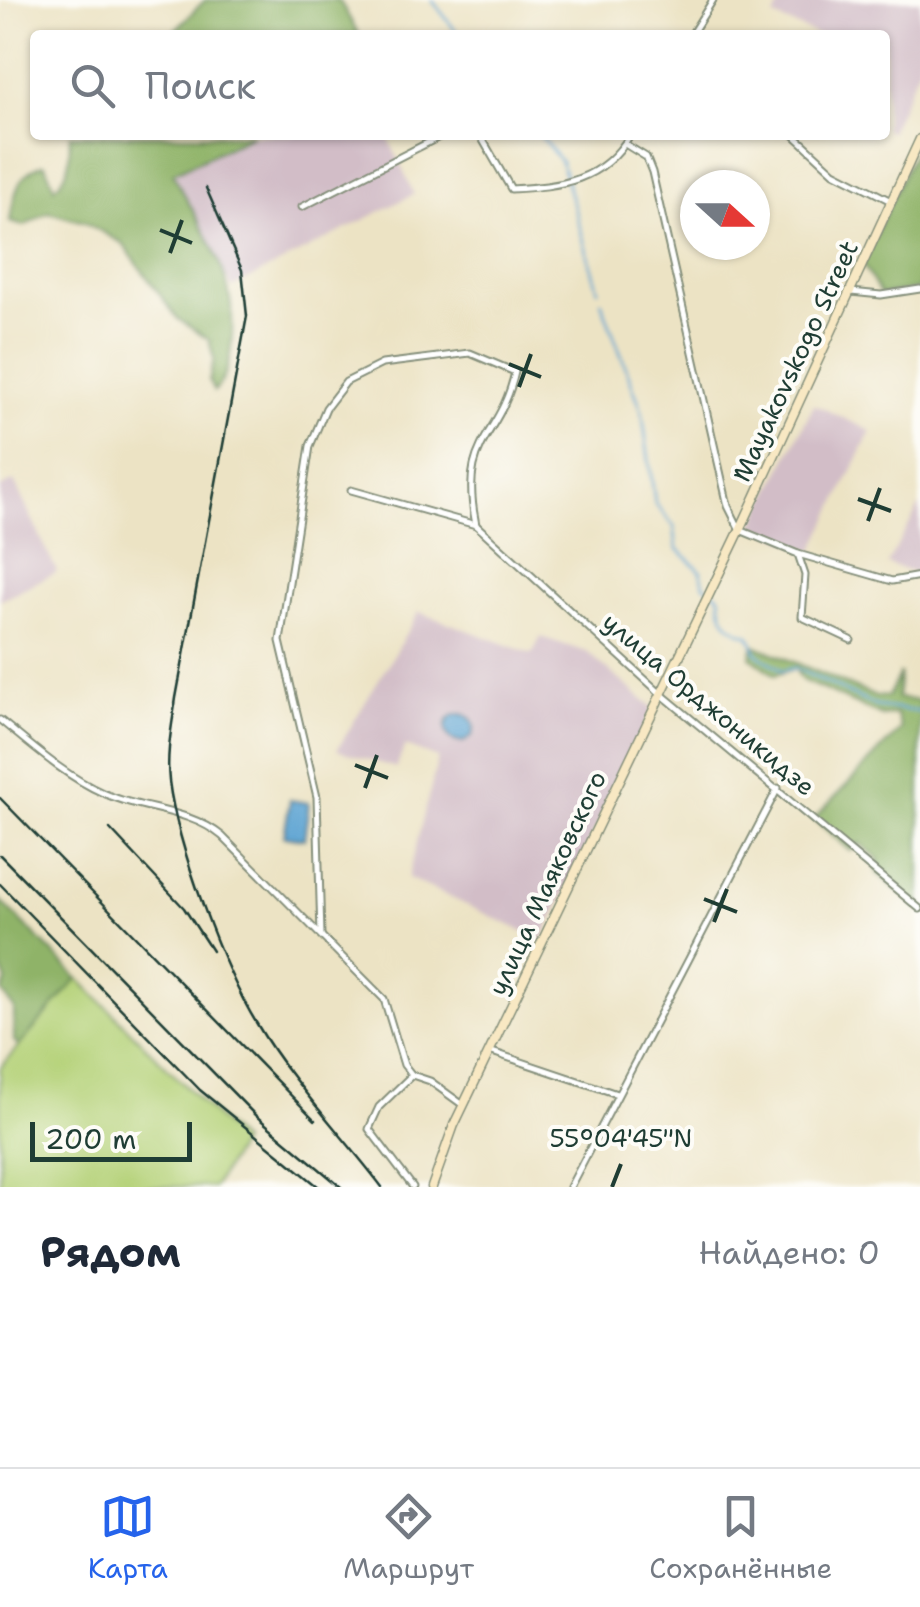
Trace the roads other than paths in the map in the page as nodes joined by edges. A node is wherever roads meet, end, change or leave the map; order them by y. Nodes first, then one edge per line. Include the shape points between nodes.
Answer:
1 (712, 0) edge
2 (694, 30) edge
3 (920, 139) edge
4 (433, 140) edge
5 (483, 140) edge
6 (627, 140) edge
7 (799, 140) edge
8 (625, 144) junction
9 (891, 200) junction
10 (302, 207) dead end
11 (920, 289) edge
12 (848, 292) junction
13 (351, 490) dead end
14 (476, 525) junction
15 (740, 530) junction
16 (798, 554) junction
17 (920, 576) edge
18 (706, 600) joint
19 (851, 640) dead end
20 (660, 693) junction
21 (0, 720) edge
22 (778, 788) junction
23 (920, 908) edge
24 (321, 936) junction
25 (490, 1051) junction
26 (412, 1075) junction
27 (617, 1094) junction
28 (463, 1106) junction
29 (433, 1183) edge
30 (414, 1187) edge
31 (570, 1187) edge

1 - 2 street
3 - 9 street, Mayakovskogo Street
4 - 10 street
5 - 8 street via 511,189 576,182
6 - 8 street
7 - 9 street via 834,172
8 - 15 street via 646,156 652,172 728,506
9 - 12 street, Mayakovskogo Street
11 - 12 street
12 - 15 street, Mayakovskogo Street
13 - 14 street
14 - 20 street, улица Орджоникидзе
14 - 24 street via 469,480 514,372 477,354 406,359 346,382 310,446 280,641 317,797
15 - 16 street
15 - 18 street, Mayakovskogo Street
16 - 17 street via 892,581
16 - 19 street via 805,620
18 - 20 street, улица Маяковского
20 - 22 street, улица Орджоникидзе
20 - 25 street, улица Маяковского
21 - 24 street via 105,794 203,821
22 - 23 street, улица Орджоникидзе
22 - 27 street
24 - 26 street via 384,999
25 - 27 street
25 - 28 street, улица Маяковского
26 - 28 street
26 - 30 street via 380,1107 369,1129
27 - 31 street
28 - 29 street, улица Маяковского

